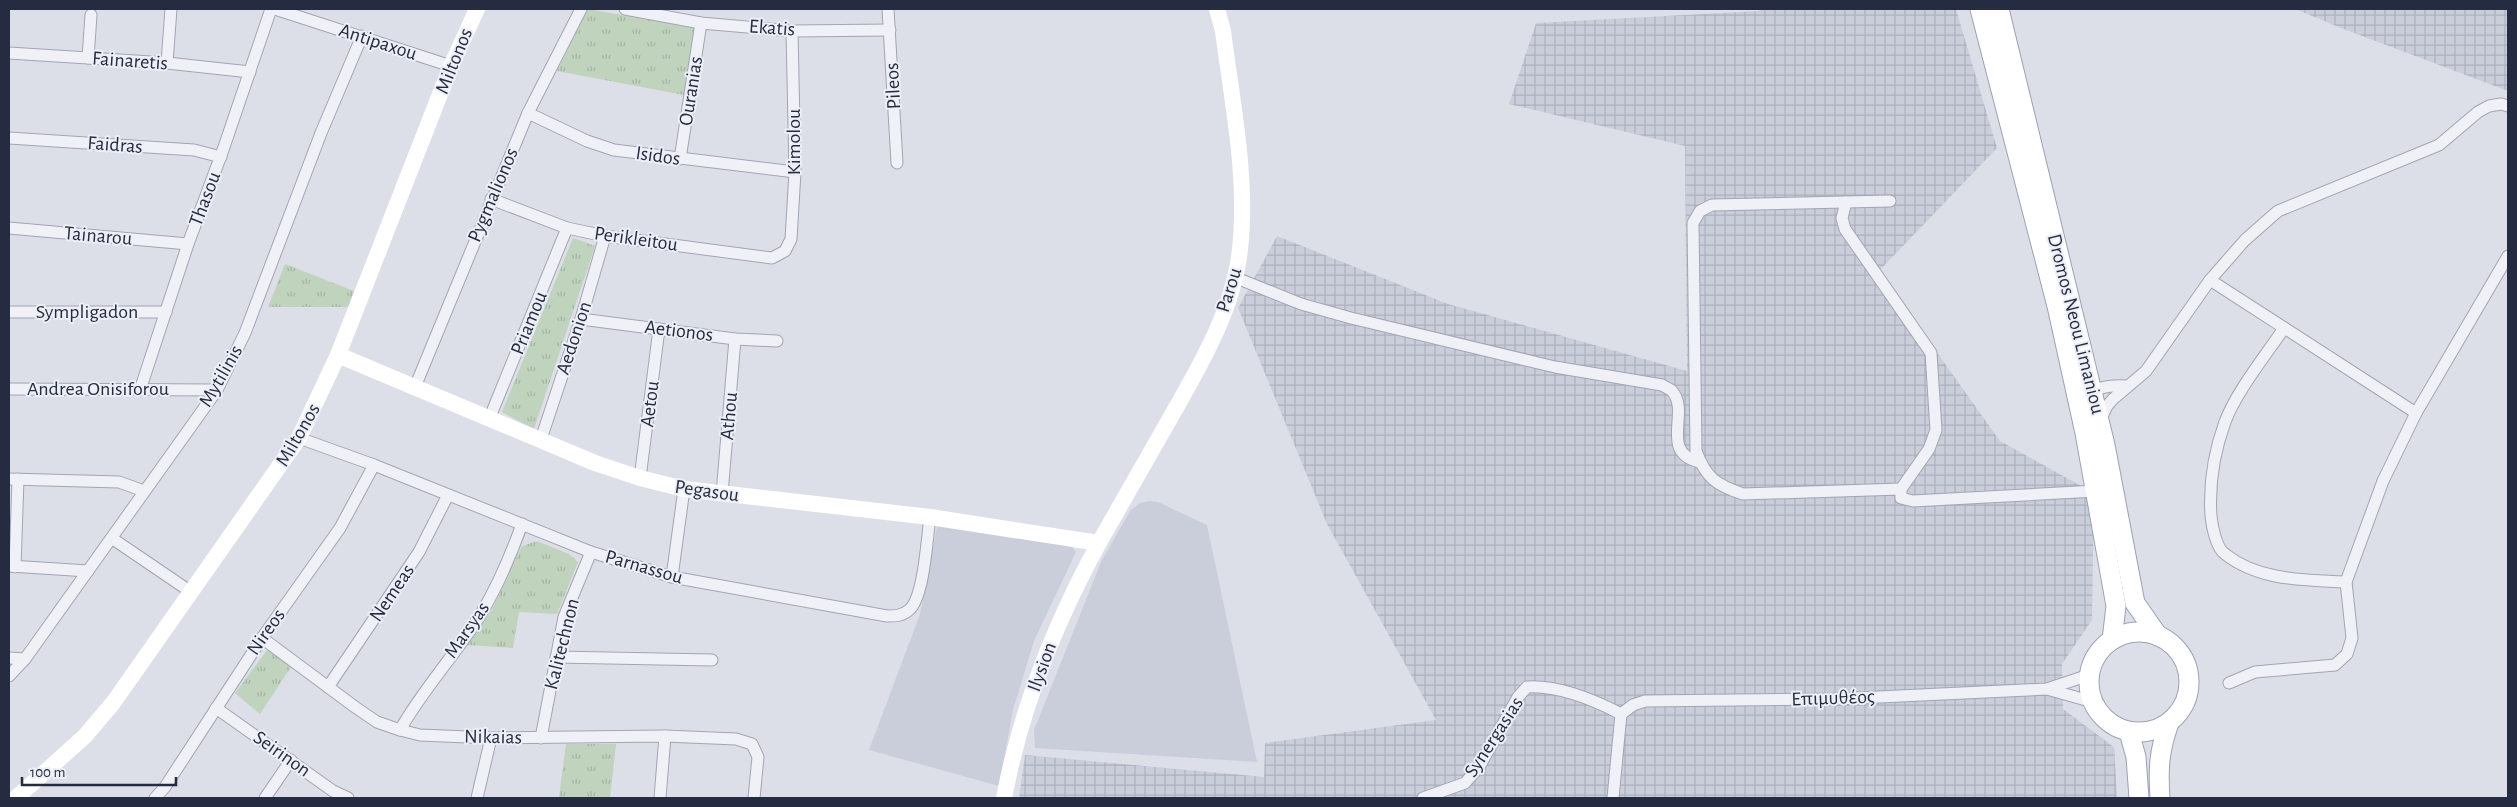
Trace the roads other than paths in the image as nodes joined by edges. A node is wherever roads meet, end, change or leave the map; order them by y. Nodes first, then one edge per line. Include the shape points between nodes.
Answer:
1 (171, 9) edge
2 (271, 9) edge
3 (276, 9) edge
4 (477, 9) edge
5 (581, 9) edge
6 (625, 9) edge
7 (888, 9) edge
8 (1217, 9) edge
9 (1980, 9) edge
10 (1999, 9) edge
11 (91, 15) dead end
12 (701, 23) junction
13 (890, 30) junction
14 (792, 31) junction
15 (362, 36) junction
16 (9, 53) edge
17 (88, 58) junction
18 (167, 63) junction
19 (451, 66) junction
20 (250, 72) junction
21 (2505, 105) edge
22 (528, 113) junction
23 (9, 138) edge
24 (221, 157) junction
25 (680, 159) junction
26 (897, 163) dead end
27 (795, 172) junction
28 (491, 199) junction
29 (1890, 201) dead end
30 (1846, 202) junction
31 (9, 228) edge
32 (568, 228) junction
33 (606, 236) junction
34 (188, 244) junction
35 (785, 251) joint
36 (2508, 256) edge
37 (1234, 277) junction
38 (2210, 280) junction
39 (9, 312) edge
40 (166, 312) junction
41 (581, 319) junction
42 (2284, 328) junction
43 (659, 329) junction
44 (735, 338) junction
45 (777, 341) dead end
46 (338, 355) junction
47 (2126, 386) junction
48 (415, 387) junction
49 (9, 389) edge
50 (140, 390) junction
51 (217, 390) junction
52 (2092, 392) junction
53 (2416, 413) junction
54 (490, 417) junction
55 (2092, 428) junction
56 (299, 438) junction
57 (541, 439) junction
58 (1700, 462) junction
59 (374, 465) junction
60 (640, 478) junction
61 (13, 479) edge
62 (684, 489) junction
63 (1901, 489) junction
64 (2096, 491) junction
65 (144, 492) junction
66 (722, 494) junction
67 (448, 495) junction
68 (930, 517) junction
69 (522, 524) junction
70 (113, 539) junction
71 (1099, 543) junction
72 (591, 552) junction
73 (12, 566) edge
74 (88, 570) junction
75 (672, 577) junction
76 (2346, 582) junction
77 (190, 592) junction
78 (2158, 636) junction
79 (262, 638) junction
80 (2112, 640) junction
81 (9, 658) edge
82 (556, 658) junction
83 (25, 659) junction
84 (712, 660) dead end
85 (2089, 675) junction
86 (9, 676) edge
87 (2228, 683) dead end
88 (328, 687) junction
89 (2047, 689) junction
90 (2093, 702) junction
91 (216, 708) junction
92 (1621, 714) junction
93 (2169, 723) junction
94 (400, 730) junction
95 (2129, 732) junction
96 (665, 736) junction
97 (491, 738) junction
98 (540, 738) junction
99 (291, 760) junction
100 (16, 798) edge
101 (155, 798) edge
102 (265, 798) edge
103 (348, 798) edge
104 (477, 798) edge
105 (660, 798) edge
106 (754, 798) edge
107 (1004, 798) edge
108 (1422, 798) edge
109 (1613, 798) edge
110 (2139, 798) edge
111 (2160, 798) edge

1 - 18 street
2 - 20 street, Thasou
3 - 15 street, Antipaxou
4 - 19 street, Miltonos
5 - 22 street, Pygmalionos
6 - 12 street, Ekatis
7 - 13 street, Pileos
8 - 37 street, Parou via 1223,31 1242,199 1240,250
9 - 55 main road, Dromos Neou Limaniou
10 - 52 main road, Dromos Neou Limaniou
11 - 17 street
12 - 14 street, Ekatis
12 - 25 street, Ouranias
13 - 14 street, Ekatis
13 - 26 street, Pileos
14 - 27 street, Kimolou
15 - 19 street, Antipaxou
15 - 51 street, Mytilinis via 320,133 245,333
16 - 17 street, Fainaretis
17 - 18 street, Fainaretis
18 - 20 street, Fainaretis
19 - 46 street, Miltonos
20 - 24 street, Thasou
21 - 38 street via 2488,106 2478,112 2439,145 2278,211 2245,240
22 - 25 street, Isidos via 614,150
22 - 28 street, Pygmalionos
23 - 24 street, Faidras via 194,150
24 - 34 street, Thasou
25 - 27 street, Isidos
27 - 35 street, Kimolou via 791,239
28 - 32 street, Perikleitou
28 - 48 street, Pygmalionos
29 - 30 street
30 - 58 street via 1712,205 1700,211 1693,223 1696,451
30 - 63 street via 1842,218 1845,229 1931,353 1936,430 1929,450
31 - 34 street, Tainarou
32 - 33 street, Perikleitou
32 - 54 street, Priamou
33 - 35 street, Perikleitou via 772,258
33 - 41 street, Aedonion
34 - 40 street, Thasou
36 - 53 street
37 - 58 street via 1301,304 1351,318 1555,367 1662,385 1672,391 1678,401 1677,443 1683,453
37 - 71 street, Parou via 1228,303 1200,366
38 - 42 street
38 - 47 street via 2146,371
39 - 40 street, Sympligadon
40 - 50 street, Thasou
41 - 43 street, Aetionos
41 - 57 street, Aedonion
42 - 53 street
42 - 76 street via 2225,421 2210,490 2212,526 2223,553 2256,572
43 - 44 street, Aetionos
43 - 60 street, Aetou
44 - 45 street, Aetionos
44 - 66 street, Athou
46 - 48 street, Pegasou
46 - 56 street, Miltonos
47 - 52 street via 2115,385
47 - 55 street
48 - 54 street, Pegasou
49 - 50 street, Andrea Onisiforou
50 - 51 street, Andrea Onisiforou
51 - 65 street, Mytilinis
52 - 55 main road, Dromos Neou Limaniou
53 - 76 street via 2383,480
54 - 57 street, Pegasou
55 - 64 main road, Dromos Neou Limaniou
55 - 78 main road, Dromos Neou Limaniou via 2135,603
56 - 59 street, Parnassou
56 - 77 street, Miltonos
57 - 60 street, Pegasou via 595,463
58 - 63 street via 1704,471 1722,487 1743,494
59 - 67 street, Parnassou
59 - 79 street, Nireos via 340,528
60 - 62 street, Pegasou
61 - 65 street via 119,482
61 - 73 street
62 - 66 street, Pegasou
62 - 75 street
63 - 64 street via 1901,498 1913,501
64 - 80 main road, Dromos Neou Limaniou via 2116,606
65 - 70 street, Mytilinis
66 - 68 street, Pegasou
67 - 69 street, Parnassou
67 - 88 street, Nemeas via 419,552
68 - 71 street, Pegasou
68 - 75 street, Parnassou via 918,597 910,610 900,616
69 - 72 street, Parnassou
69 - 94 street, Marsyas via 506,568 480,615 414,704
70 - 74 street, Mytilinis
70 - 77 street
71 - 107 street, Ilysion via 1053,635 1035,683 1009,768
72 - 75 street, Parnassou
72 - 82 street, Kalitechnon via 564,617
73 - 74 street
74 - 83 street, Mytilinis
76 - 87 street via 2352,638 2347,654 2335,665 2256,672
77 - 100 street, Miltonos via 113,703 85,736
78 - 80 main road via 2142,632
78 - 93 main road via 2176,649 2188,668 2190,684 2187,699
79 - 88 street, Nikaias
79 - 91 street, Nireos
80 - 85 main road via 2097,655
81 - 83 street
82 - 84 street
82 - 98 street, Kalitechnon
83 - 86 street, Mytilinis
85 - 89 street
85 - 90 main road
88 - 94 street, Nikaias via 377,722
89 - 90 street
89 - 92 street, Επιμυθέος via 1837,699 1645,701
90 - 95 main road via 2114,726
91 - 99 street, Seirinon
91 - 101 street, Nireos
92 - 108 street, Synergasias via 1601,704 1548,688 1527,687 1518,697 1479,767 1465,783
92 - 109 street
93 - 95 main road via 2150,732
93 - 111 main road via 2158,764
94 - 97 street, Nikaias via 420,735
95 - 110 main road via 2136,757
96 - 98 street, Nikaias
96 - 105 street
96 - 106 street, Nikaias via 736,739 752,744 758,757
97 - 98 street, Nikaias
97 - 104 street
99 - 102 street
99 - 103 street, Seirinon

